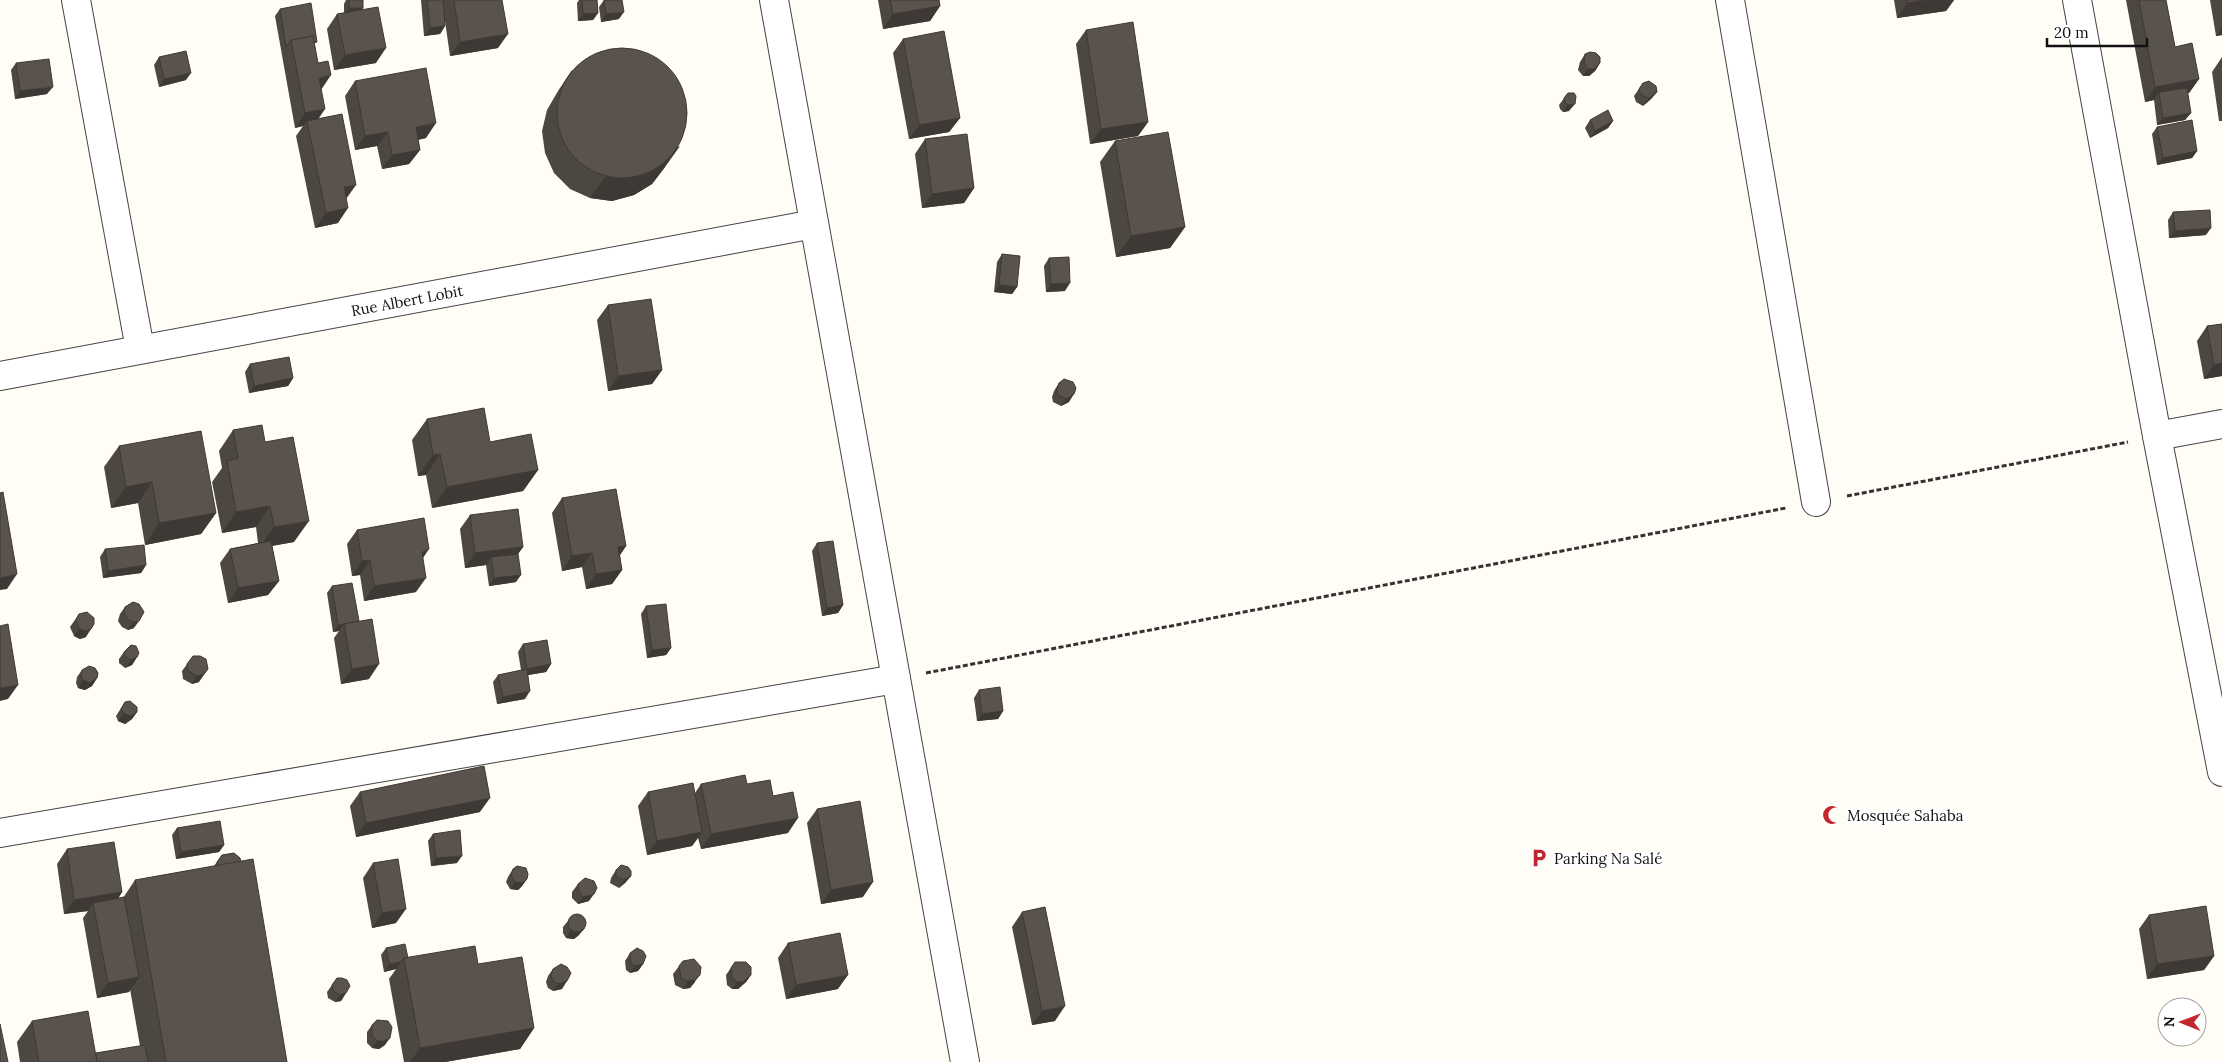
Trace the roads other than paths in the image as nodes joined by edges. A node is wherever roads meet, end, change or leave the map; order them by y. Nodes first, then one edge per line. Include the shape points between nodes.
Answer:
1 (76, 0) edge
2 (774, 0) edge
3 (1730, 0) edge
4 (2077, 0) edge
5 (814, 224) junction
6 (140, 349) junction
7 (0, 376) edge
8 (2222, 424) edge
9 (2156, 436) junction
10 (1816, 502) road end
11 (896, 679) junction
12 (2222, 772) edge
13 (0, 833) edge
14 (965, 1062) edge

1 - 6 street
2 - 5 street
3 - 10 street
4 - 9 street
5 - 6 street, Rue Albert Lobit
5 - 11 street
6 - 7 street, Rue Albert Lobit
8 - 9 street
9 - 12 street
11 - 13 street
11 - 14 street

